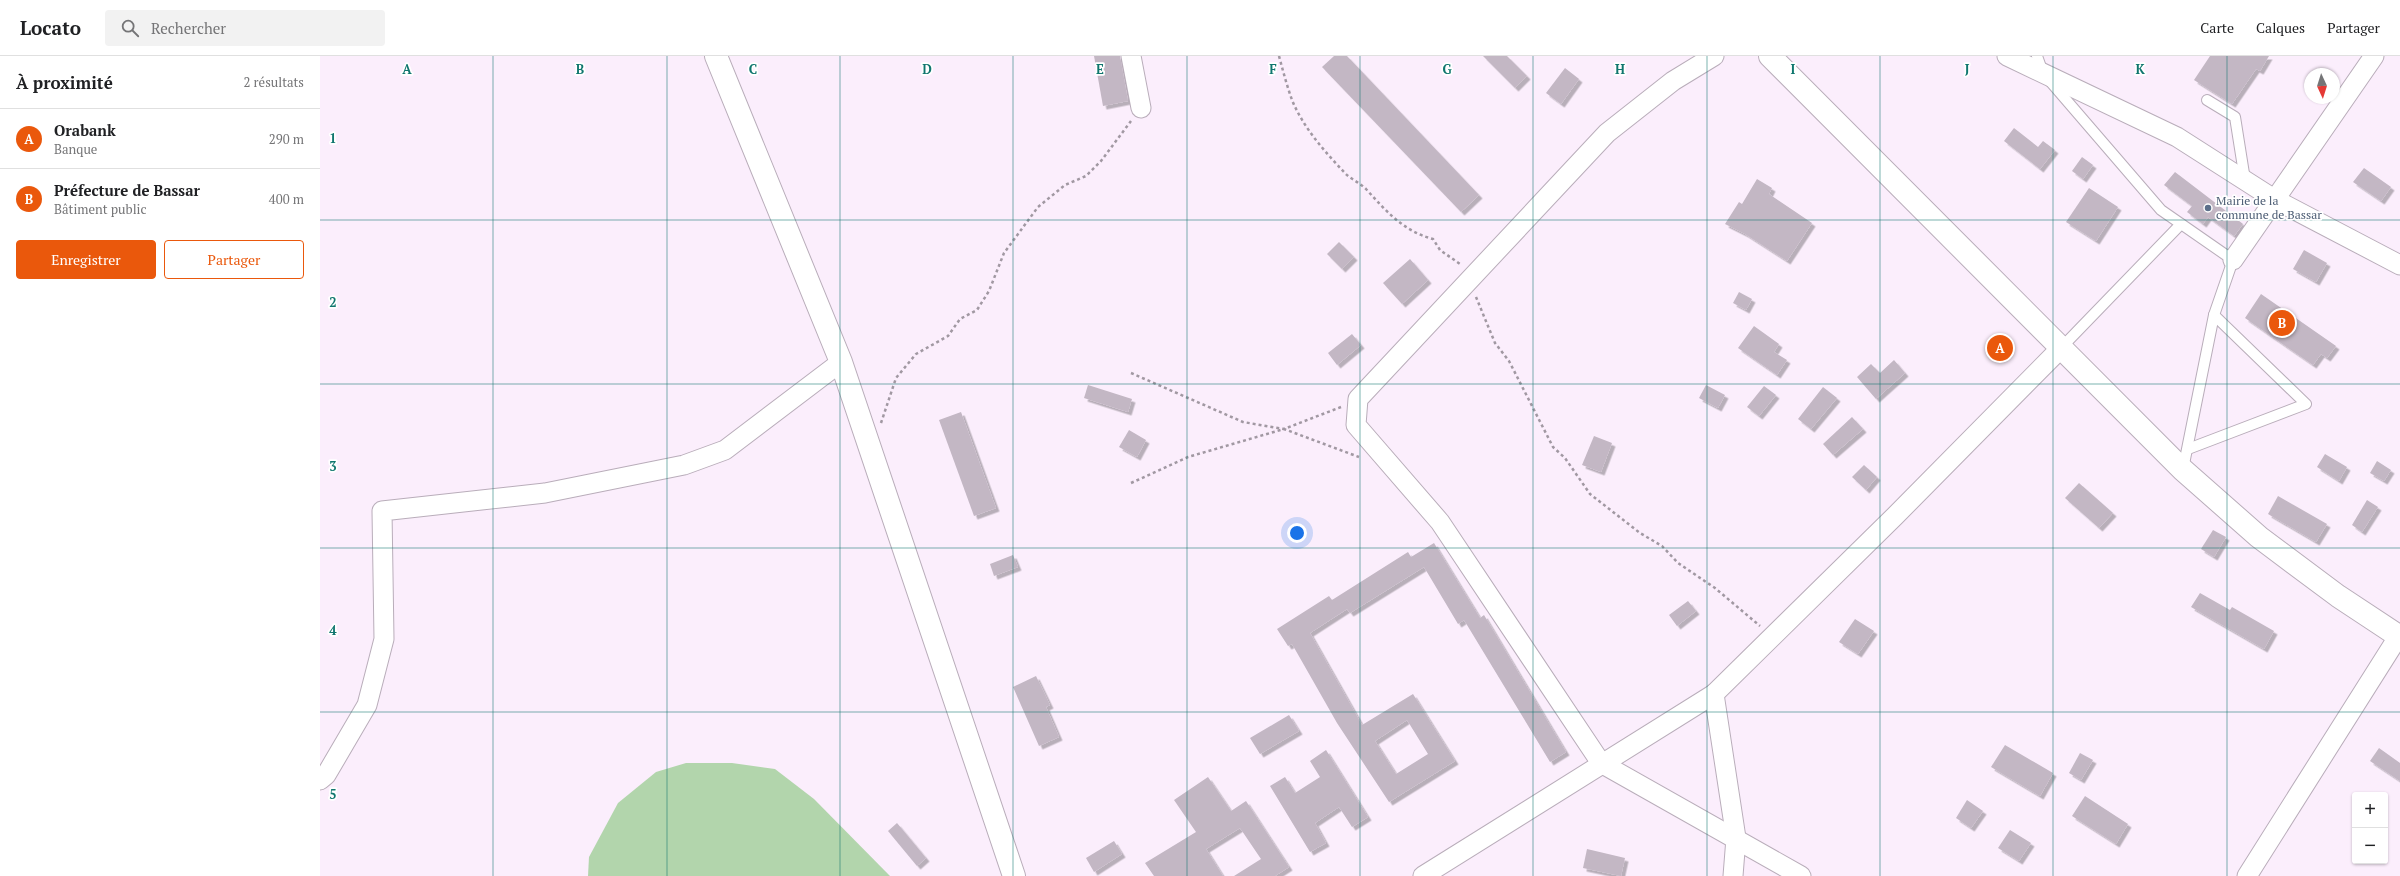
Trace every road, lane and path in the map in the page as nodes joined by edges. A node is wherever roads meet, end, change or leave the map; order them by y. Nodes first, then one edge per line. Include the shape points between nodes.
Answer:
1 (716, 56) edge
2 (1131, 56) edge
3 (1279, 56) edge
4 (1714, 56) edge
5 (1770, 56) edge
6 (2007, 56) edge
7 (2374, 56) edge
8 (2040, 65) edge
9 (2208, 100) dead end
10 (1141, 108) joint
11 (2245, 180) junction
12 (2274, 198) junction
13 (2181, 224) junction
14 (2233, 260) junction
15 (2400, 265) edge
16 (1469, 280) junction
17 (2214, 315) junction
18 (2062, 347) junction
19 (841, 362) junction
20 (1131, 373) dead end
21 (1358, 399) junction
22 (1284, 429) junction
23 (872, 452) junction
24 (1365, 459) dead end
25 (2185, 459) junction
26 (1131, 483) dead end
27 (1772, 637) junction
28 (2399, 637) edge
29 (1714, 694) junction
30 (1601, 763) junction
31 (320, 780) edge
32 (1736, 838) junction
33 (1014, 876) edge
34 (1423, 876) edge
35 (1733, 876) edge
36 (1801, 876) edge
37 (2247, 876) edge

1 - 19 street
2 - 10 street
3 - 16 path via 1292,101 1306,126 1345,174 1365,188 1382,209 1402,225 1418,235 1433,239 1440,250 1461,264
4 - 16 street via 1673,81 1607,133
5 - 18 street
6 - 8 street
7 - 12 street
8 - 11 street via 2177,137
8 - 13 lane via 2161,210
9 - 11 lane via 2235,117
10 - 23 path via 1101,161 1086,176 1065,185 1038,207 1004,253 990,291 977,310 960,319 948,336 916,354 896,378
11 - 12 street
12 - 14 street
12 - 15 street
13 - 14 lane
13 - 18 lane
14 - 17 lane
16 - 21 street
16 - 27 path via 1495,343 1508,361 1554,448 1565,458 1590,494 1640,533 1662,546 1678,563 1715,588
17 - 25 lane
17 - 25 lane via 2306,404
18 - 25 street
18 - 27 street
19 - 23 street
19 - 31 street via 725,450 684,465 545,493 382,511 384,639 367,705 326,775
20 - 22 path via 1243,422
21 - 22 path
21 - 30 street via 1356,425 1440,522
22 - 24 path
22 - 26 path via 1188,457
23 - 33 street
25 - 28 street via 2259,537 2338,596
27 - 29 street
28 - 37 street
29 - 30 street
29 - 32 street
30 - 32 street
30 - 34 street
32 - 35 street
32 - 36 street

